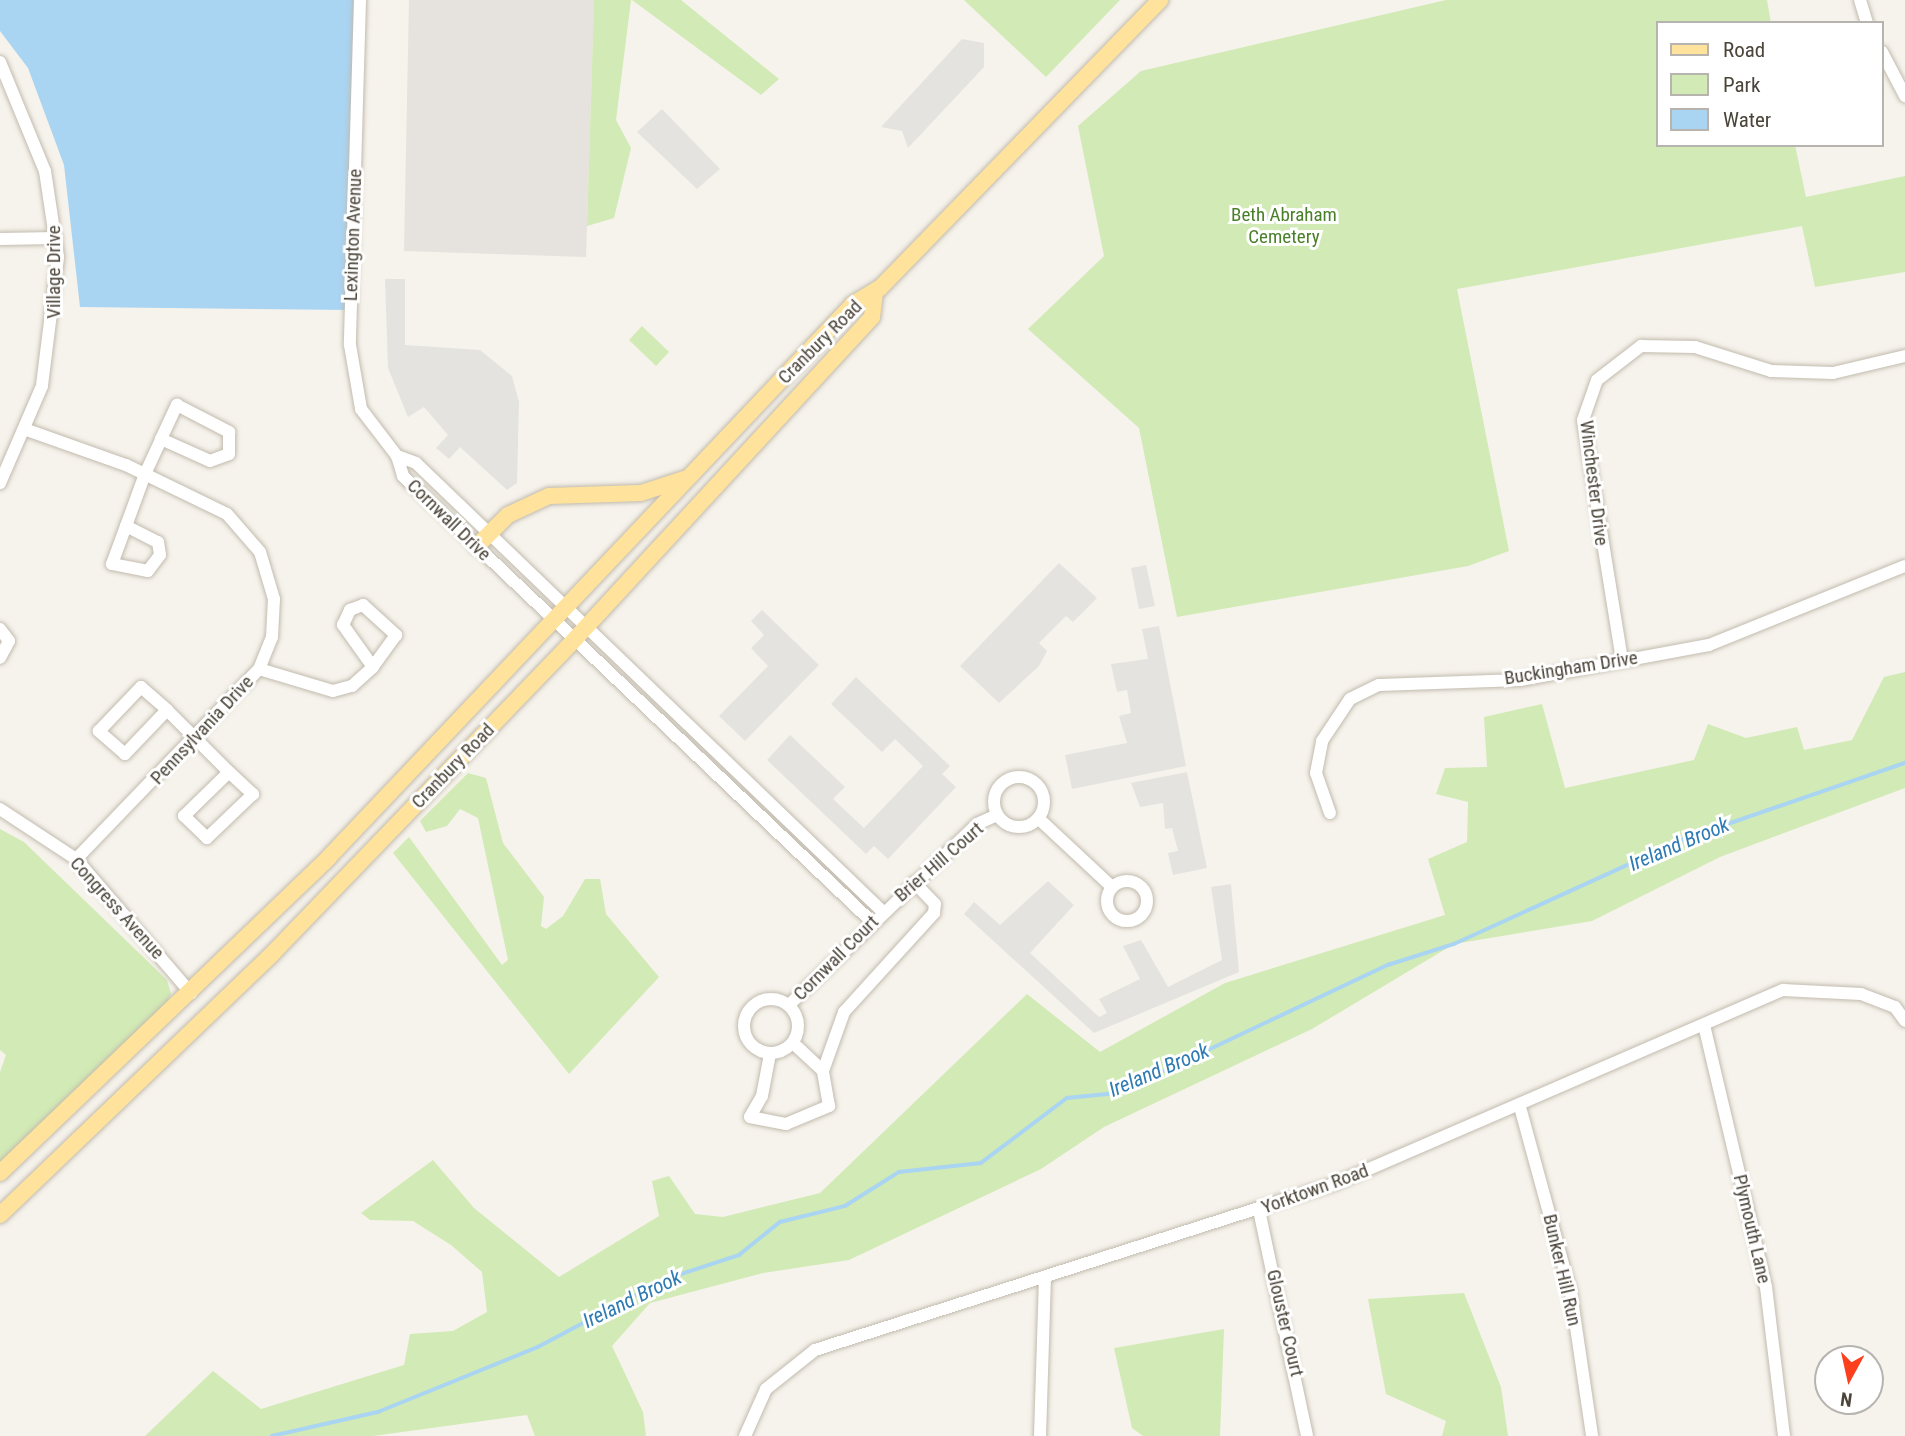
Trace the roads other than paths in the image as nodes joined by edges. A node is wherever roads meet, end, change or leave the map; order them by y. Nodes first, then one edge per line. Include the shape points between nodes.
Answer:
1 (360, 0) edge
2 (1160, 0) edge
3 (1860, 0) edge
4 (1866, 21) edge
5 (1884, 56) edge
6 (0, 62) edge
7 (1905, 96) edge
8 (0, 239) edge
9 (56, 239) junction
10 (875, 292) junction
11 (1905, 356) edge
12 (27, 430) junction
13 (161, 439) junction
14 (397, 456) junction
15 (145, 474) junction
16 (690, 477) junction
17 (0, 483) edge
18 (126, 526) junction
19 (489, 533) junction
20 (477, 546) junction
21 (1905, 566) edge
22 (563, 603) junction
23 (551, 616) junction
24 (586, 626) junction
25 (0, 629) edge
26 (575, 639) junction
27 (0, 658) edge
28 (1622, 660) junction
29 (373, 667) junction
30 (259, 669) junction
31 (166, 710) junction
32 (196, 738) junction
33 (229, 772) junction
34 (0, 809) edge
35 (1330, 813) dead end
36 (998, 815) junction
37 (1038, 818) junction
38 (76, 859) junction
39 (914, 882) junction
40 (1112, 887) dead end
41 (883, 912) junction
42 (872, 922) junction
43 (191, 993) junction
44 (789, 1005) junction
45 (1904, 1015) edge
46 (1704, 1025) junction
47 (793, 1044) junction
48 (770, 1054) junction
49 (822, 1072) junction
50 (1520, 1107) junction
51 (0, 1173) edge
52 (1259, 1210) junction
53 (0, 1215) edge
54 (1045, 1279) junction
55 (745, 1436) edge
56 (1040, 1436) edge
57 (1307, 1436) edge
58 (1592, 1436) edge
59 (1784, 1436) edge

1 - 14 street, Lexington Avenue via 350,345 361,409
2 - 10 main road, Cranbury Road
3 - 4 street
5 - 7 street
6 - 9 street, Village Drive via 33,130
8 - 9 street
9 - 12 street, Village Drive via 52,344
10 - 16 main road, Cranbury Road via 853,304
10 - 24 main road, Cranbury Road via 872,317
11 - 28 street, Winchester Drive via 1833,373 1771,372 1695,347 1641,346 1597,380 1583,419
12 - 15 street, Pennsylvania Drive
12 - 17 street, Village Drive
13 - 13 street via 210,461 223,458 232,447 222,427 177,404
13 - 15 street
14 - 19 street, Cornwall Drive via 416,463
14 - 20 street, Cornwall Drive via 403,476
15 - 18 street
15 - 30 street, Pennsylvania Drive via 227,514 260,552 275,612
16 - 19 main road via 641,493 549,496 525,504
16 - 22 main road, Cranbury Road
18 - 18 street via 153,535 158,562 141,573 111,564
19 - 20 main road
19 - 22 street, Cornwall Drive
20 - 23 street, Cornwall Drive
21 - 28 street, Buckingham Drive via 1709,645
22 - 23 main road, Cranbury Road
22 - 24 street, Cornwall Drive
23 - 26 street, Cornwall Drive
23 - 43 main road, Cranbury Road via 329,857
24 - 26 main road, Cranbury Road
24 - 41 street, Cornwall Drive
25 - 27 street via 9,641
26 - 42 street, Cornwall Drive
26 - 53 main road, Cranbury Road via 273,953
28 - 35 street, Buckingham Drive via 1520,680 1379,685 1350,699 1332,720 1316,773
29 - 29 street via 396,635 371,607 355,607 345,617 344,633
29 - 30 street via 352,686 332,691
30 - 32 street, Pennsylvania Drive
31 - 31 street via 141,687 99,731 125,754
31 - 32 street
32 - 33 street
32 - 38 street, Pennsylvania Drive
33 - 33 street via 253,794 207,838 184,816
34 - 38 street, Congress Avenue
36 - 37 street via 1017,827
36 - 37 street via 996,790 1021,777 1043,794
36 - 39 street, Brier Hill Court via 977,824
37 - 40 street
38 - 43 street, Congress Avenue
39 - 41 street, Brier Hill Court
39 - 49 street via 935,904 934,913 844,1013
41 - 42 street, Cornwall Court
42 - 44 street, Cornwall Court
43 - 51 main road, Cranbury Road
44 - 47 street via 798,1019
44 - 48 street via 771,998 747,1012 747,1039
45 - 46 street, Yorktown Road via 1861,994 1783,990
46 - 50 street, Yorktown Road
46 - 59 street, Plymouth Lane via 1766,1287
47 - 48 street
47 - 49 street
48 - 49 street via 762,1096 750,1117 765,1125 786,1124 829,1106
50 - 52 street, Yorktown Road
50 - 58 street, Bunker Hill Run via 1571,1293
52 - 54 street, Yorktown Road
52 - 57 street, Glouster Court
54 - 55 street, Yorktown Road via 804,1356 766,1389
54 - 56 street

